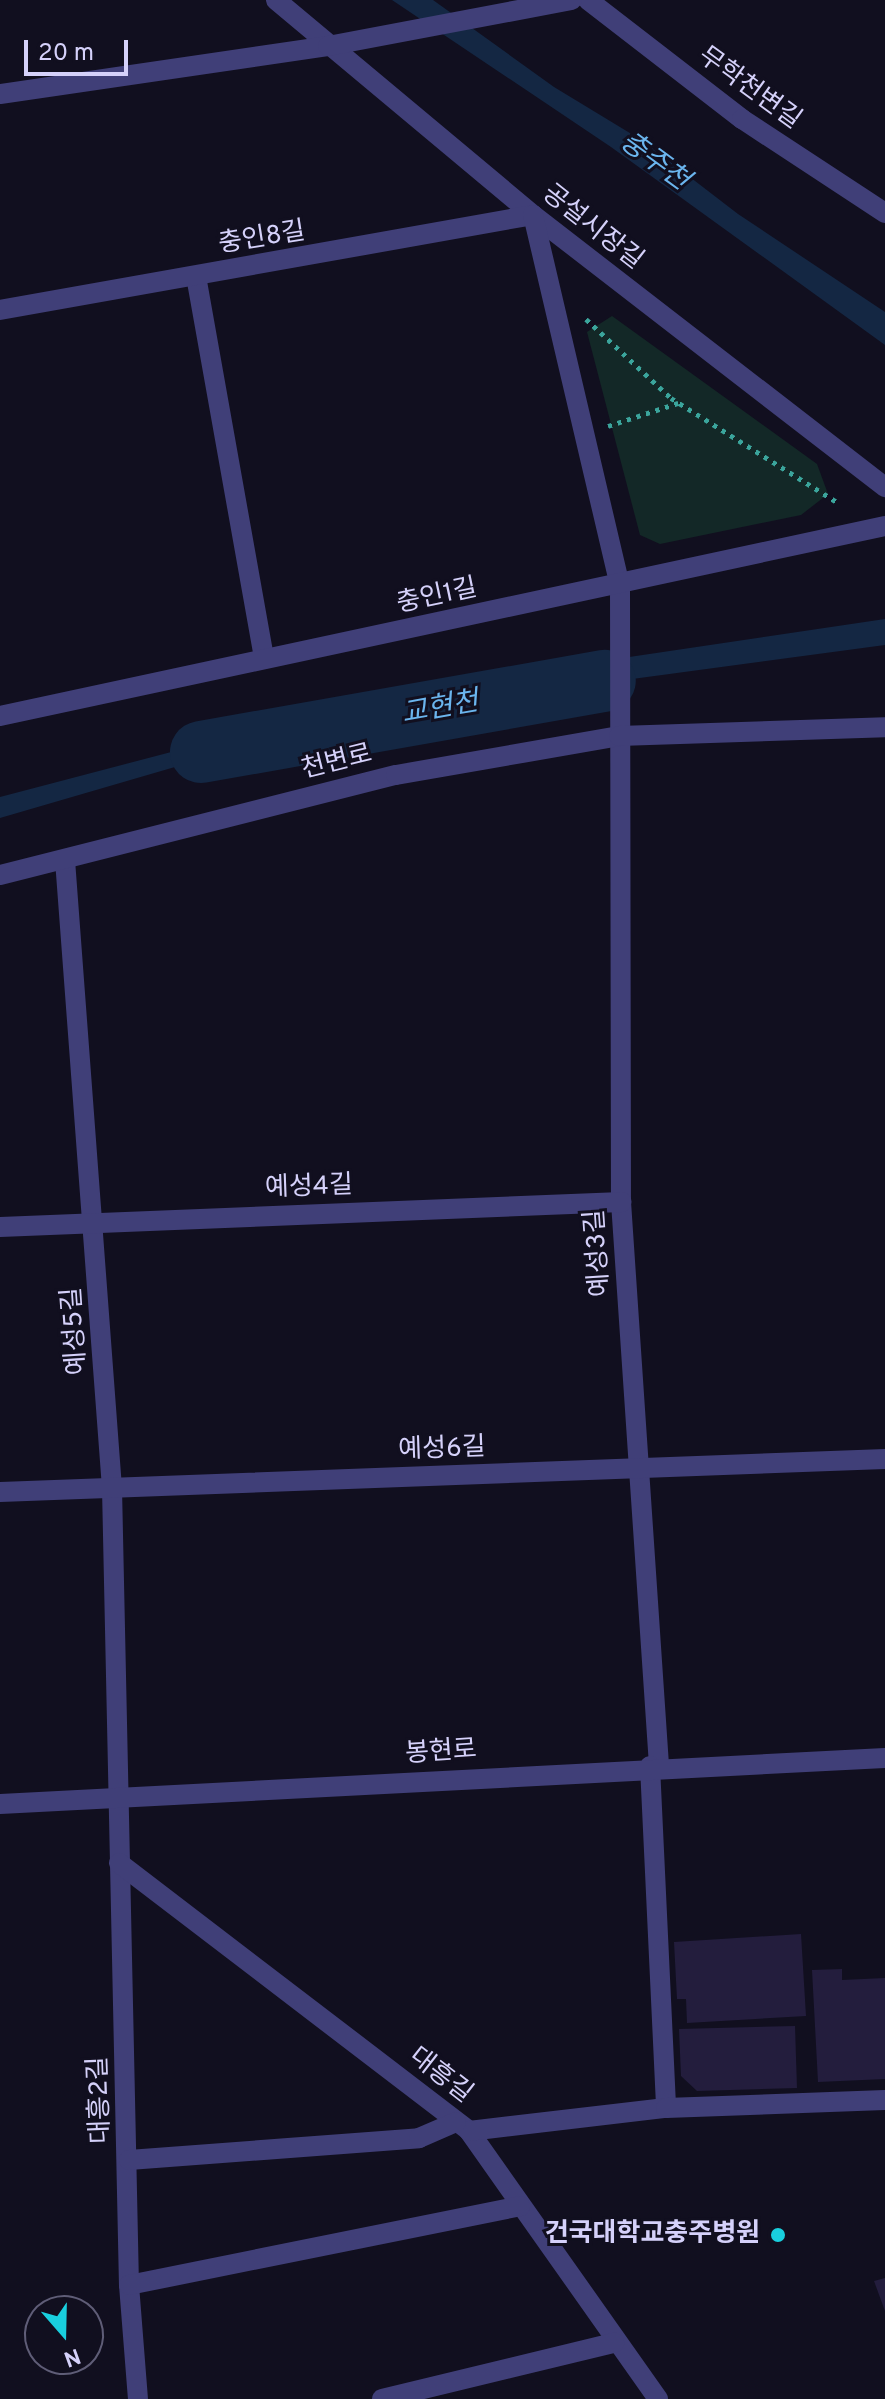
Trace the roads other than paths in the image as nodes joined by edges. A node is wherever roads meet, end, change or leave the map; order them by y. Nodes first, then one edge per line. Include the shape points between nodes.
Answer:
1 (276, 0) edge
2 (588, 0) edge
3 (562, 2) edge
4 (328, 46) junction
5 (0, 94) edge
6 (885, 213) edge
7 (533, 215) junction
8 (196, 276) junction
9 (0, 310) edge
10 (885, 487) edge
11 (885, 526) edge
12 (620, 585) junction
13 (264, 659) junction
14 (0, 716) edge
15 (885, 727) edge
16 (619, 736) junction
17 (65, 860) junction
18 (0, 875) edge
19 (621, 1202) junction
20 (95, 1223) junction
21 (0, 1227) edge
22 (885, 1459) edge
23 (642, 1468) junction
24 (112, 1488) junction
25 (0, 1492) edge
26 (884, 1758) edge
27 (655, 1766) junction
28 (117, 1799) junction
29 (0, 1804) edge
30 (119, 1863) junction
31 (885, 2100) edge
32 (666, 2108) junction
33 (462, 2126) junction
34 (129, 2160) junction
35 (520, 2206) junction
36 (129, 2285) junction
37 (614, 2343) junction
38 (138, 2399) edge
39 (382, 2399) edge
40 (658, 2399) edge

1 - 4 street, 공설시장길
2 - 6 street, 무학천변길 via 742,119
3 - 4 street
4 - 5 street
4 - 7 street, 공설시장길
7 - 8 street, 충인8길
7 - 10 street, 공설시장길
7 - 12 street, 예성3길
8 - 9 street, 충인8길
8 - 13 street
11 - 12 street, 충인1길
12 - 13 street, 충인1길
12 - 16 street, 예성3길
13 - 14 street, 충인1길
15 - 16 street, 천변로
16 - 17 street, 천변로 via 396,775
16 - 19 street, 예성3길
17 - 18 street, 천변로
17 - 20 street, 예성5길
19 - 20 street, 예성4길
19 - 23 street, 예성3길
20 - 21 street, 예성4길
20 - 24 street, 예성5길
22 - 23 street, 예성6길
23 - 24 street, 예성6길
23 - 27 street, 예성3길
24 - 25 street, 예성6길
24 - 28 street, 예성5길
26 - 27 street, 봉현로
27 - 28 street, 봉현로
27 - 32 street, 예성3길
28 - 29 street, 봉현로
28 - 30 street, 대흥2길
30 - 33 street, 대흥길
30 - 34 street, 대흥2길
31 - 32 street
32 - 33 street
33 - 34 street via 419,2138
33 - 35 street, 대흥길
34 - 36 street, 대흥2길
35 - 36 street
35 - 37 street, 대흥길
36 - 38 street, 대흥2길
37 - 39 street
37 - 40 street, 대흥길

